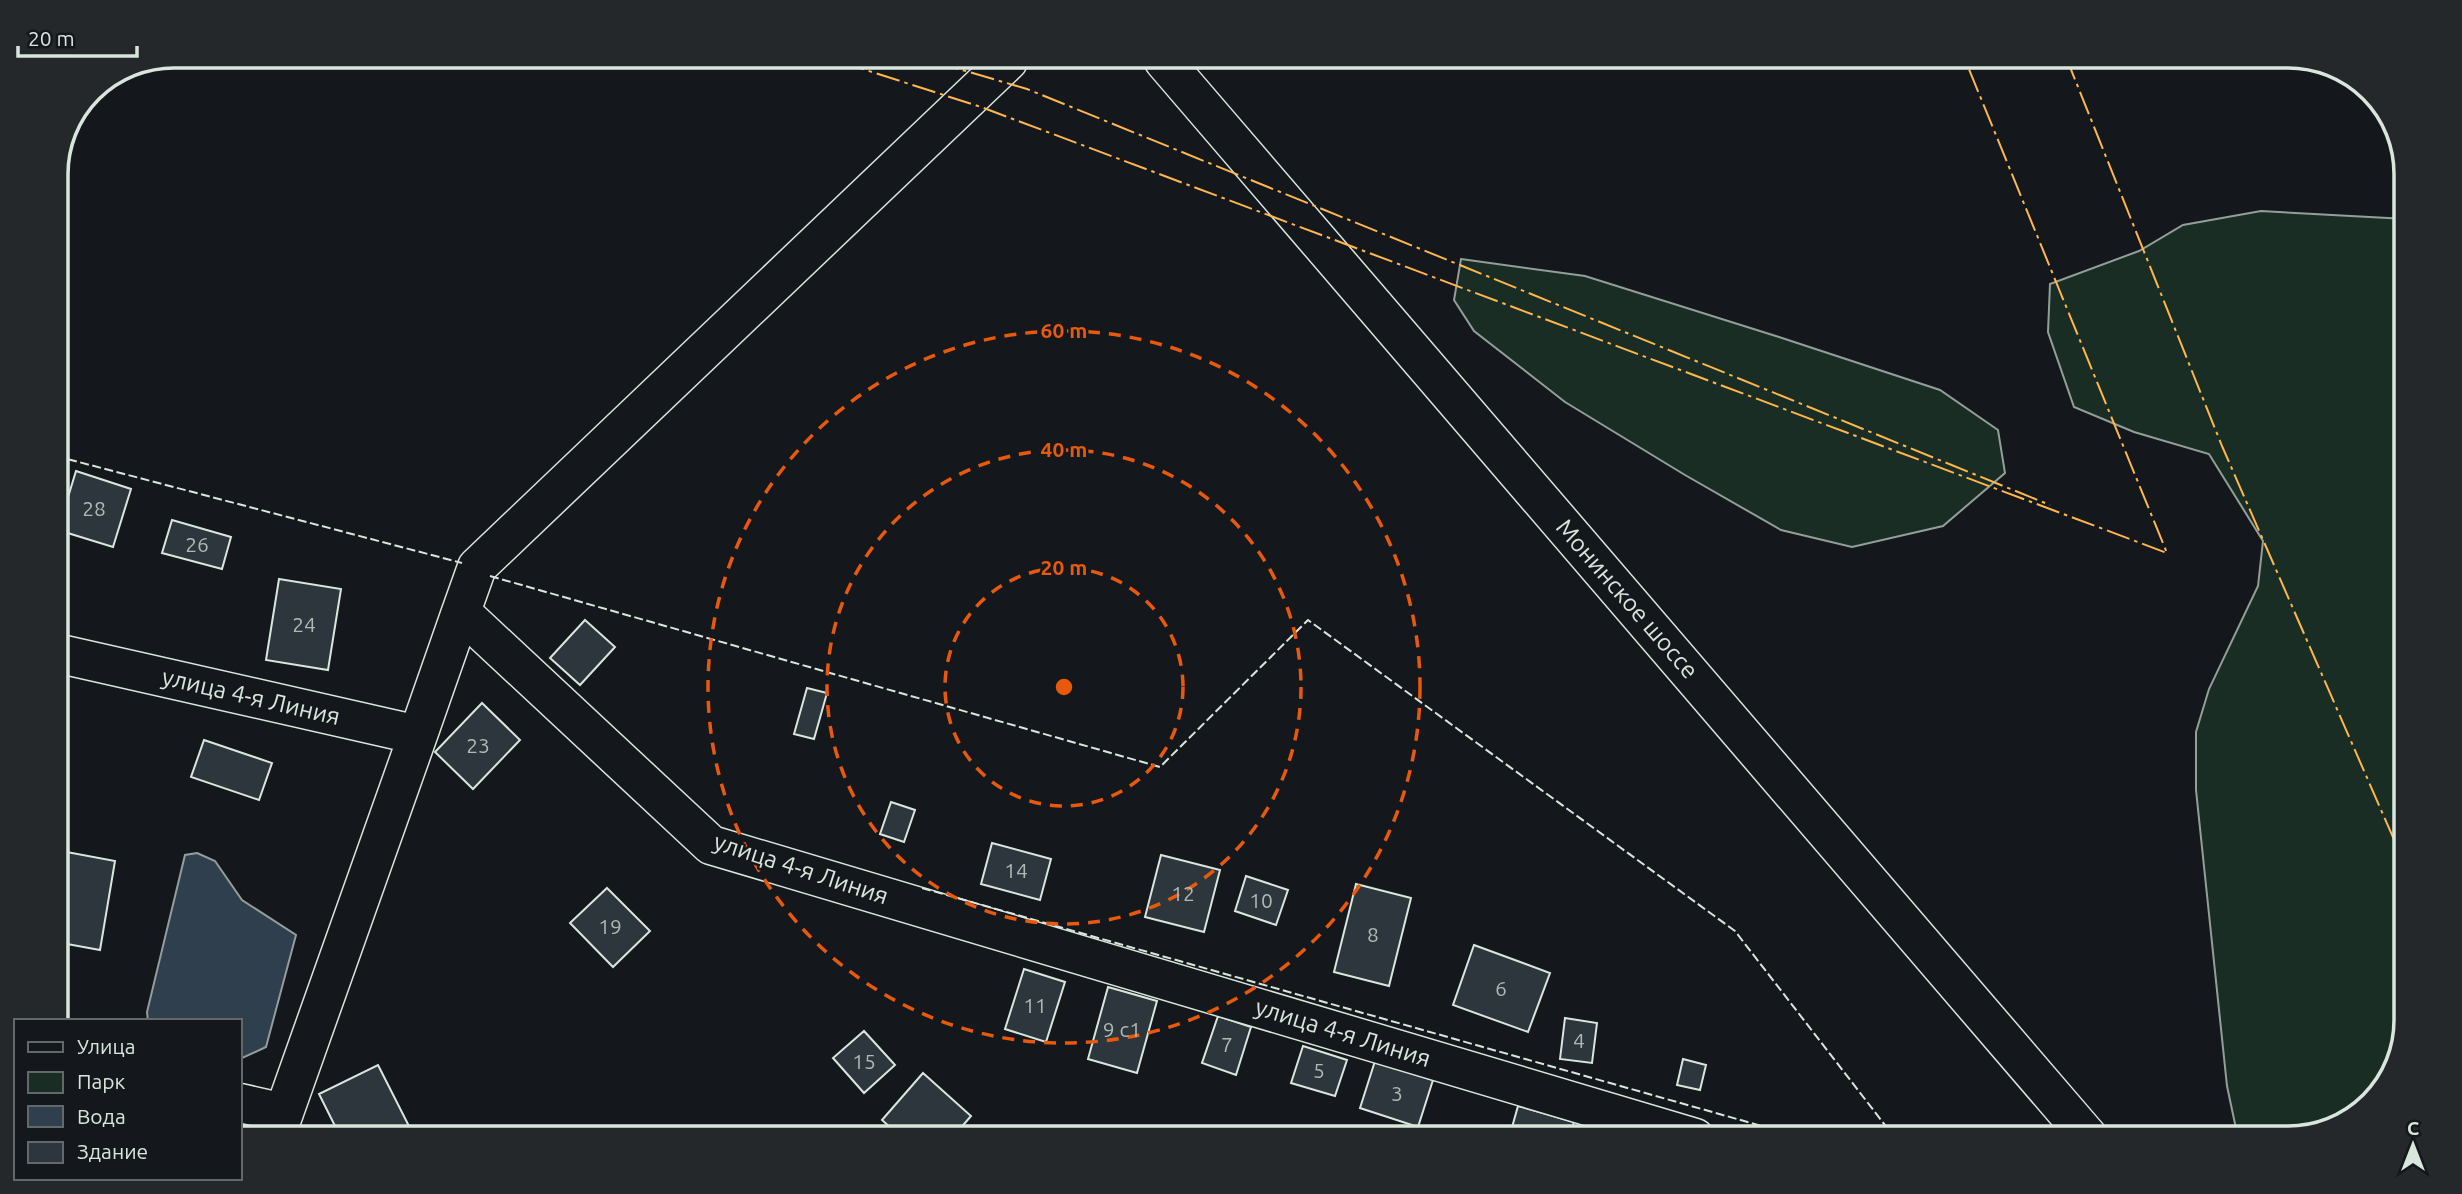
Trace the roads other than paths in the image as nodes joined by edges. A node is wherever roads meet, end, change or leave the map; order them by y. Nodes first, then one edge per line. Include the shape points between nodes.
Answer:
1 (1001, 68) edge
2 (1170, 68) edge
3 (461, 612) junction
4 (68, 656) edge
5 (418, 735) junction
6 (242, 1104) edge
7 (280, 1126) edge
8 (1655, 1126) edge
9 (2072, 1126) edge

1 - 3 street via 477,567
2 - 9 street, Монинское шоссе
3 - 5 street
3 - 8 street, улица 4-я Линия via 711,845
4 - 5 street, улица 4-я Линия
5 - 7 street
6 - 7 street

